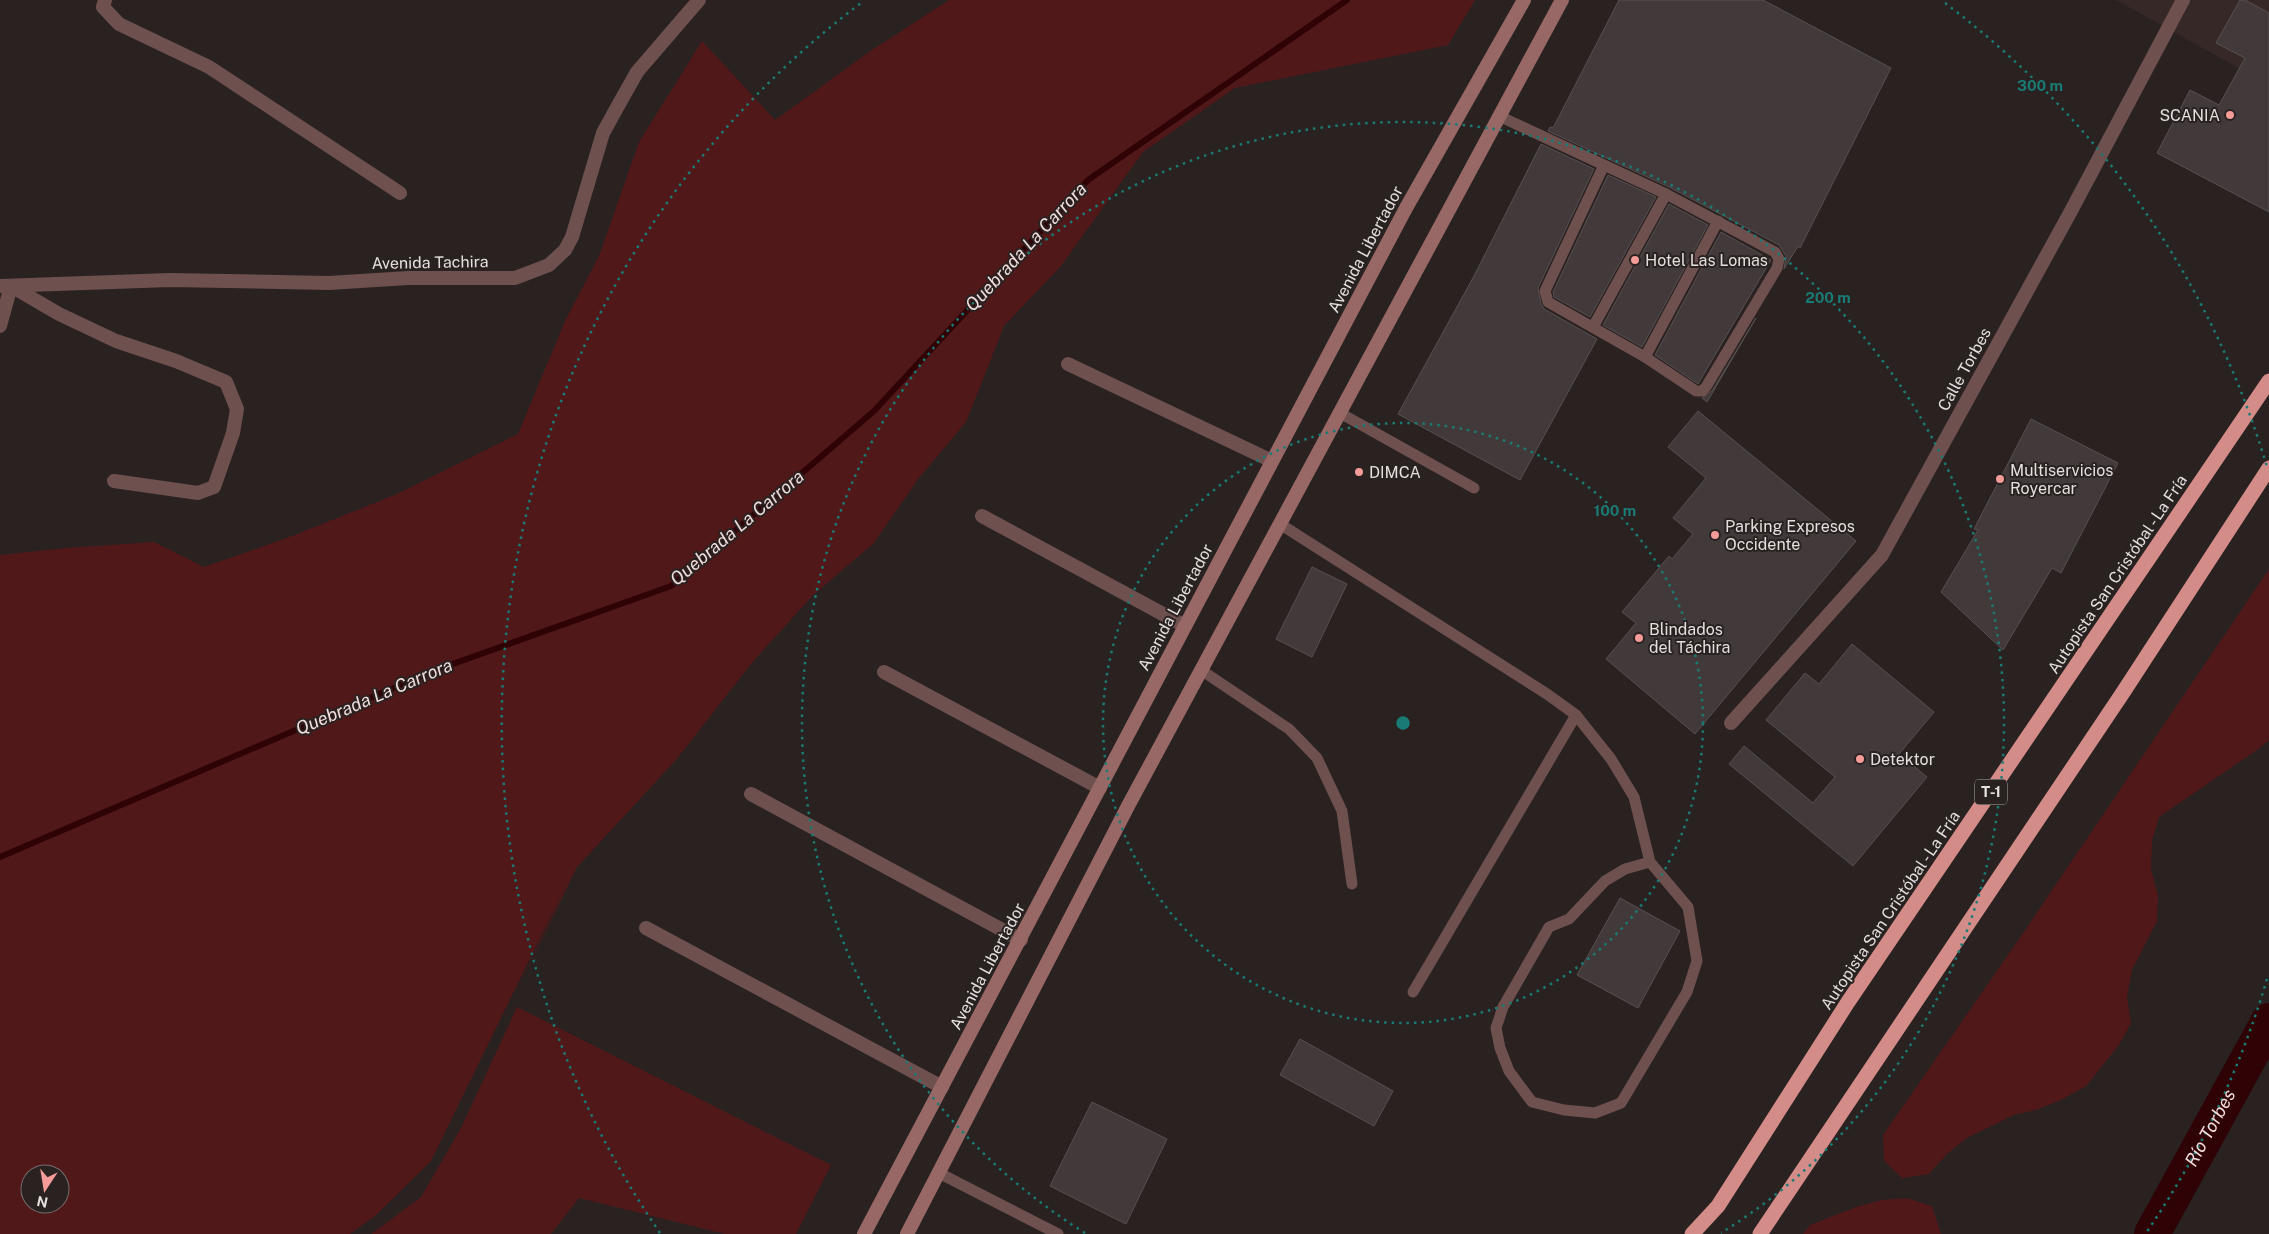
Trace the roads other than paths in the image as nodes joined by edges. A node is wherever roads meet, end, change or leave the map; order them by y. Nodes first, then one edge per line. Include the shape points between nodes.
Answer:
1 (105, 0) edge
2 (699, 0) edge
3 (1524, 0) edge
4 (1562, 0) edge
5 (2183, 0) edge
6 (1500, 116) junction
7 (1604, 165) junction
8 (400, 193) dead end
9 (1666, 194) junction
10 (1718, 221) junction
11 (6, 286) edge
12 (0, 326) edge
13 (1593, 327) junction
14 (1645, 357) junction
15 (1068, 364) dead end
16 (2269, 381) edge
17 (1340, 413) junction
18 (1272, 462) junction
19 (2269, 468) edge
20 (114, 481) dead end
21 (1474, 488) dead end
22 (982, 516) dead end
23 (1280, 524) junction
24 (1185, 626) junction
25 (1201, 670) junction
26 (884, 672) dead end
27 (1576, 714) junction
28 (1731, 723) dead end
29 (1100, 788) junction
30 (751, 794) dead end
31 (1650, 862) junction
32 (1352, 884) dead end
33 (646, 928) dead end
34 (1021, 940) junction
35 (1413, 992) dead end
36 (942, 1087) junction
37 (939, 1173) junction
38 (1718, 1206) junction
39 (864, 1234) edge
40 (907, 1234) edge
41 (1058, 1234) edge
42 (1692, 1234) edge
43 (1701, 1234) edge
44 (1760, 1234) edge

1 - 8 street via 103,7 119,24 209,67
2 - 11 street, Avenida Tachira via 637,72 603,132 572,237 565,250 549,265 535,272 515,278 408,278 329,283 170,280
3 - 18 main road, Avenida Libertador via 1406,208
4 - 6 main road
5 - 28 street, Calle Torbes via 1882,555
6 - 7 lane
6 - 17 main road
7 - 9 lane
7 - 13 lane via 1545,291 1548,302
9 - 10 lane
9 - 13 lane
10 - 14 lane
10 - 14 lane via 1775,252 1779,259 1776,268 1702,391 1696,391
11 - 12 street
11 - 20 street via 116,341 226,382 237,409 233,433 214,487 198,493
13 - 14 lane
15 - 18 street
16 - 38 highway, Autopista San Cristóbal - La Fría / T-1 via 1848,1002
17 - 21 lane
17 - 23 main road
18 - 24 main road, Avenida Libertador
19 - 44 highway via 2124,691
22 - 24 street
23 - 25 main road
23 - 27 lane
24 - 29 main road, Avenida Libertador
25 - 32 lane via 1289,729 1317,758 1342,811
25 - 37 main road via 1050,953
26 - 29 street
27 - 31 lane via 1634,797
27 - 35 lane
29 - 34 main road, Avenida Libertador
30 - 34 street
31 - 31 lane via 1688,907 1697,961 1687,992 1621,1103 1595,1113 1532,1102 1509,1071 1500,1048 1496,1028 1503,1007 1550,927 1569,919 1604,881 1626,869
33 - 36 street
34 - 36 main road, Avenida Libertador
36 - 39 main road, Avenida Libertador
37 - 40 main road
37 - 41 lane
38 - 42 highway, Autopista San Cristóbal - La Fría / T-1
38 - 43 highway

